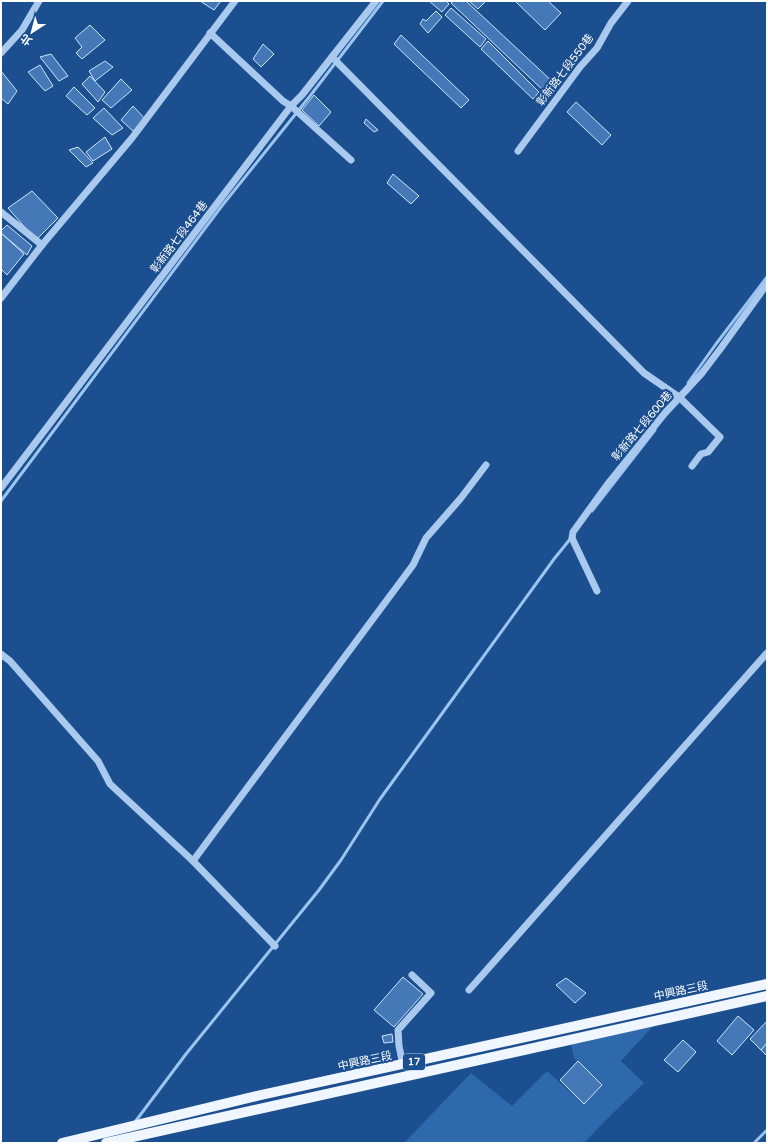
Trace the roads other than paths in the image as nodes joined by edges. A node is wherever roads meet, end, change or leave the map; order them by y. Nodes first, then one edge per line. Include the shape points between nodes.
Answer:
1 (39, 1) edge
2 (235, 1) edge
3 (376, 1) edge
4 (628, 1) edge
5 (210, 33) junction
6 (1, 53) edge
7 (332, 57) junction
8 (291, 106) junction
9 (518, 151) dead end
10 (351, 160) dead end
11 (1, 212) edge
12 (42, 245) junction
13 (767, 284) edge
14 (1, 298) edge
15 (679, 397) junction
16 (486, 465) dead end
17 (692, 466) dead end
18 (1, 488) edge
19 (597, 591) dead end
20 (767, 653) edge
21 (1, 654) edge
22 (193, 861) junction
23 (275, 946) dead end
24 (412, 975) dead end
25 (767, 984) edge
26 (470, 990) dead end
27 (767, 996) edge
28 (403, 1065) junction
29 (62, 1143) edge
30 (106, 1143) edge

1 - 6 street via 22,30
2 - 5 street
3 - 7 street, 彰新路七段464巷
4 - 9 street, 彰新路七段550巷 via 610,23 597,48
5 - 8 street
5 - 12 street via 132,138
7 - 8 street, 彰新路七段464巷
7 - 15 street via 644,372
8 - 10 street
8 - 18 street, 彰新路七段464巷
11 - 12 street
12 - 14 street
13 - 15 street, 彰新路七段600巷 via 702,373
15 - 17 street via 720,437
15 - 19 street, 彰新路七段600巷 via 607,484 573,532 572,538
16 - 22 street via 462,498 426,538 413,565
20 - 26 street
21 - 22 street via 98,761 110,784
22 - 23 street
24 - 28 street via 431,993 398,1030
25 - 28 main road, 中興路三段 / 17
27 - 30 main road, 中興路三段 / 17
28 - 29 main road, 中興路三段 / 17 via 261,1095

